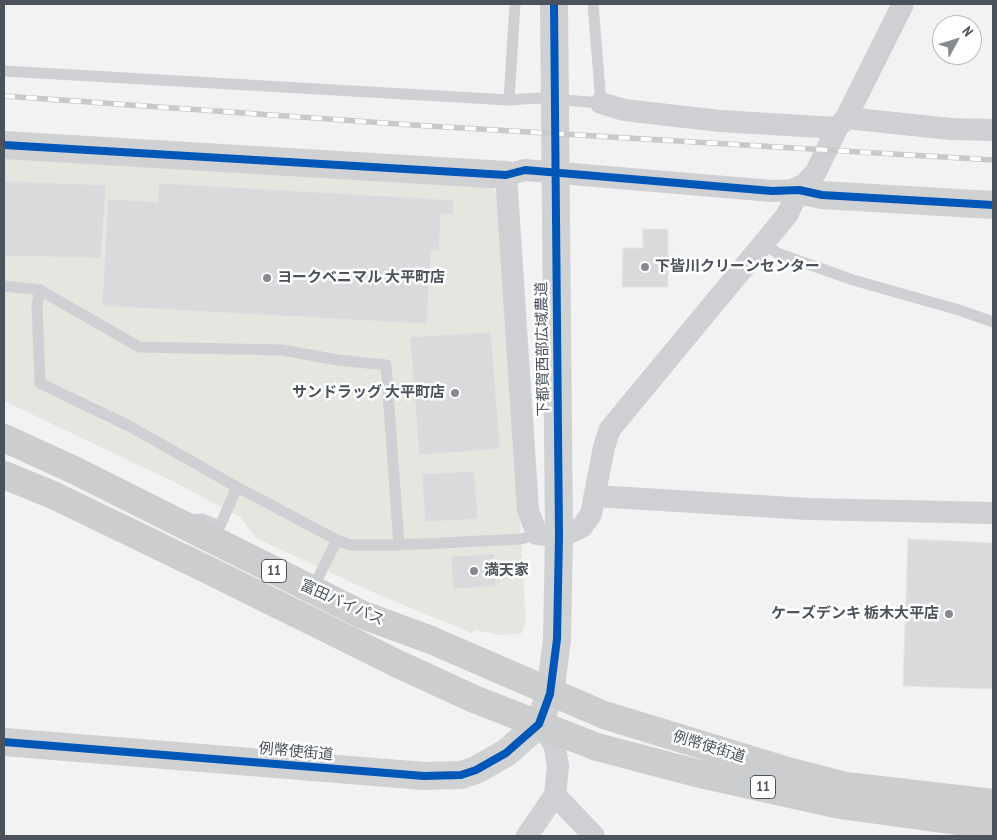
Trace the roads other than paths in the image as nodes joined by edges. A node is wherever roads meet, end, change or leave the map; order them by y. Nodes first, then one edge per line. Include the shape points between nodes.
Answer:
1 (515, 4) edge
2 (554, 4) edge
3 (593, 4) edge
4 (903, 4) edge
5 (4, 71) edge
6 (509, 100) junction
7 (601, 103) junction
8 (842, 123) junction
9 (993, 130) edge
10 (4, 145) edge
11 (506, 175) junction
12 (799, 190) junction
13 (993, 205) edge
14 (762, 242) junction
15 (4, 286) edge
16 (40, 290) junction
17 (993, 322) edge
18 (4, 438) edge
19 (4, 475) edge
20 (237, 487) junction
21 (595, 496) junction
22 (993, 513) edge
23 (177, 522) junction
24 (548, 535) junction
25 (337, 540) junction
26 (399, 545) junction
27 (312, 590) junction
28 (550, 694) junction
29 (539, 724) junction
30 (4, 742) edge
31 (555, 795) junction
32 (993, 803) edge
33 (993, 826) edge
34 (527, 836) edge
35 (594, 836) edge

1 - 6 lane
2 - 24 street, 下都賀西部広域農道 via 555,195
3 - 7 lane
4 - 8 street
5 - 6 lane
6 - 7 lane via 539,98
7 - 8 street via 624,110 720,122
8 - 9 street
8 - 12 street via 816,172
10 - 11 street
11 - 12 street via 525,170 772,191
11 - 24 street via 528,510
12 - 13 street via 822,195
12 - 14 street via 787,215
14 - 17 lane via 777,253 852,280
14 - 21 street via 610,429
15 - 16 lane
16 - 20 lane via 40,383 132,427
16 - 26 lane via 140,347 282,350 386,365
18 - 23 main road, 富田バイパス / 11
19 - 29 main road, 富田バイパス / 11 via 193,562 398,664
20 - 23 lane via 220,526 202,518
20 - 25 lane
21 - 22 street via 808,510
21 - 24 street via 591,514 582,527
23 - 27 main road, 富田バイパス / 11
24 - 26 lane
24 - 28 street, 下都賀西部広域農道 via 557,639
25 - 26 lane via 350,545
25 - 27 lane
27 - 28 main road, 富田バイパス / 11
28 - 29 street, 例幣使街道
28 - 32 main road, 例幣使街道 / 11 via 613,718 846,786
29 - 30 street, 例幣使街道 via 506,753 461,775 424,776
29 - 31 street via 554,744 558,766
29 - 33 main road, 例幣使街道 / 11 via 597,747 696,773 840,805
31 - 34 street
31 - 35 street

